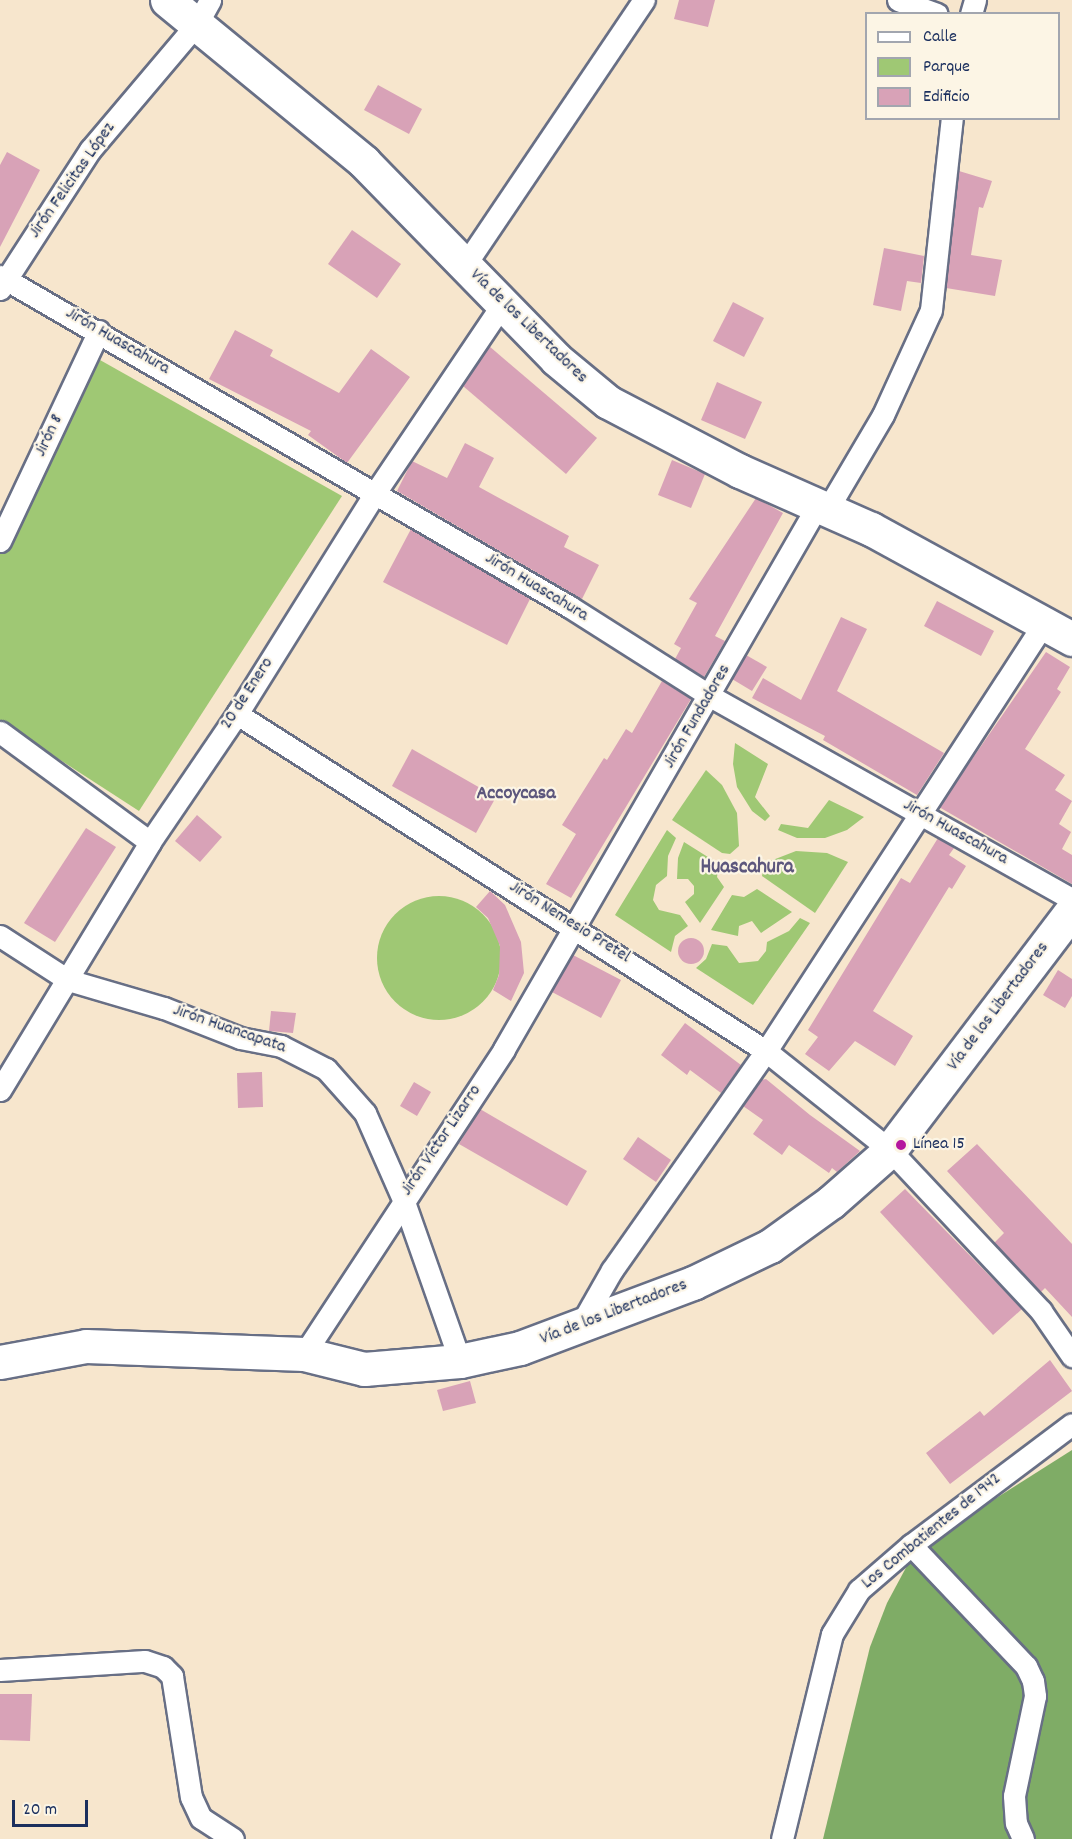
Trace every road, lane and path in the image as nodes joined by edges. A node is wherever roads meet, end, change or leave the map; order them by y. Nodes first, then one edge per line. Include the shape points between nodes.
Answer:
1 (167, 0) edge
2 (644, 0) edge
3 (898, 0) edge
4 (204, 11) edge
5 (931, 12) edge
6 (952, 120) edge
7 (465, 265) junction
8 (2, 281) edge
9 (503, 303) junction
10 (99, 331) junction
11 (375, 493) junction
12 (822, 508) junction
13 (0, 541) edge
14 (1044, 623) junction
15 (1072, 639) edge
16 (710, 696) junction
17 (237, 714) junction
18 (0, 732) edge
19 (921, 814) junction
20 (150, 842) junction
21 (1072, 899) edge
22 (1072, 910) edge
23 (576, 926) junction
24 (0, 936) edge
25 (68, 980) junction
26 (766, 1051) junction
27 (0, 1090) edge
28 (890, 1150) junction
29 (403, 1199) junction
30 (580, 1326) junction
31 (304, 1354) junction
32 (1072, 1356) edge
33 (460, 1361) junction
34 (0, 1362) edge
35 (1072, 1424) edge
36 (911, 1545) junction
37 (0, 1670) edge
38 (232, 1839) edge
39 (782, 1839) edge
40 (1023, 1839) edge

1 - 4 highway, Vía de los Libertadores
2 - 7 street
3 - 5 street
4 - 7 highway, Vía de los Libertadores via 364,162
4 - 8 street, Jirón Felicitas López via 90,150
6 - 12 street, Jirón Fundadores via 931,310 883,415
7 - 9 highway, Vía de los Libertadores
8 - 10 street, Jirón Huascahura
9 - 11 street, 20 de Enero
9 - 12 highway, Vía de los Libertadores via 556,359 608,402 740,471
10 - 11 street, Jirón Huascahura
10 - 13 street, Jirón 8
11 - 16 street, Jirón Huascahura via 570,607
11 - 17 street, 20 de Enero
12 - 14 highway, Vía de los Libertadores via 871,529
12 - 16 street, Jirón Fundadores
14 - 15 highway, Vía de los Libertadores
14 - 19 street
16 - 19 street, Jirón Huascahura
16 - 23 street, Jirón Fundadores
17 - 20 street, 20 de Enero
17 - 23 street, Jirón Nemesio Pretel
18 - 20 street
19 - 21 street, Jirón Huascahura
19 - 26 street
20 - 25 street, 20 de Enero
22 - 28 highway, Vía de los Libertadores
23 - 26 street, Jirón Nemesio Pretel
23 - 29 street, Jirón Víctor Lizarro via 504,1049
24 - 25 street, Jirón Huancapata
25 - 27 street, 20 de Enero
25 - 29 street, Jirón Huancapata via 164,1008 240,1038 281,1046 326,1069 365,1113
26 - 28 street, Jirón Nemesio Pretel
26 - 30 street via 612,1270
28 - 30 highway, Vía de los Libertadores via 831,1202 770,1246 693,1283
28 - 32 street, Jirón Nemesio Pretel via 1041,1311
29 - 31 street, Jirón Víctor Lizarro
29 - 33 street, Jirón Huancapata
30 - 33 highway, Vía de los Libertadores via 520,1348
31 - 33 highway, Vía de los Libertadores via 364,1369
31 - 34 highway, Vía de los Libertadores via 86,1346
35 - 36 street, Los Combatientes de 1942
36 - 39 street, Los Combatientes de 1942 via 859,1590 832,1634
36 - 40 street via 1026,1666 1033,1681 1035,1696 1014,1796 1016,1823
37 - 38 street via 145,1661 163,1667 172,1676 191,1797 205,1822

